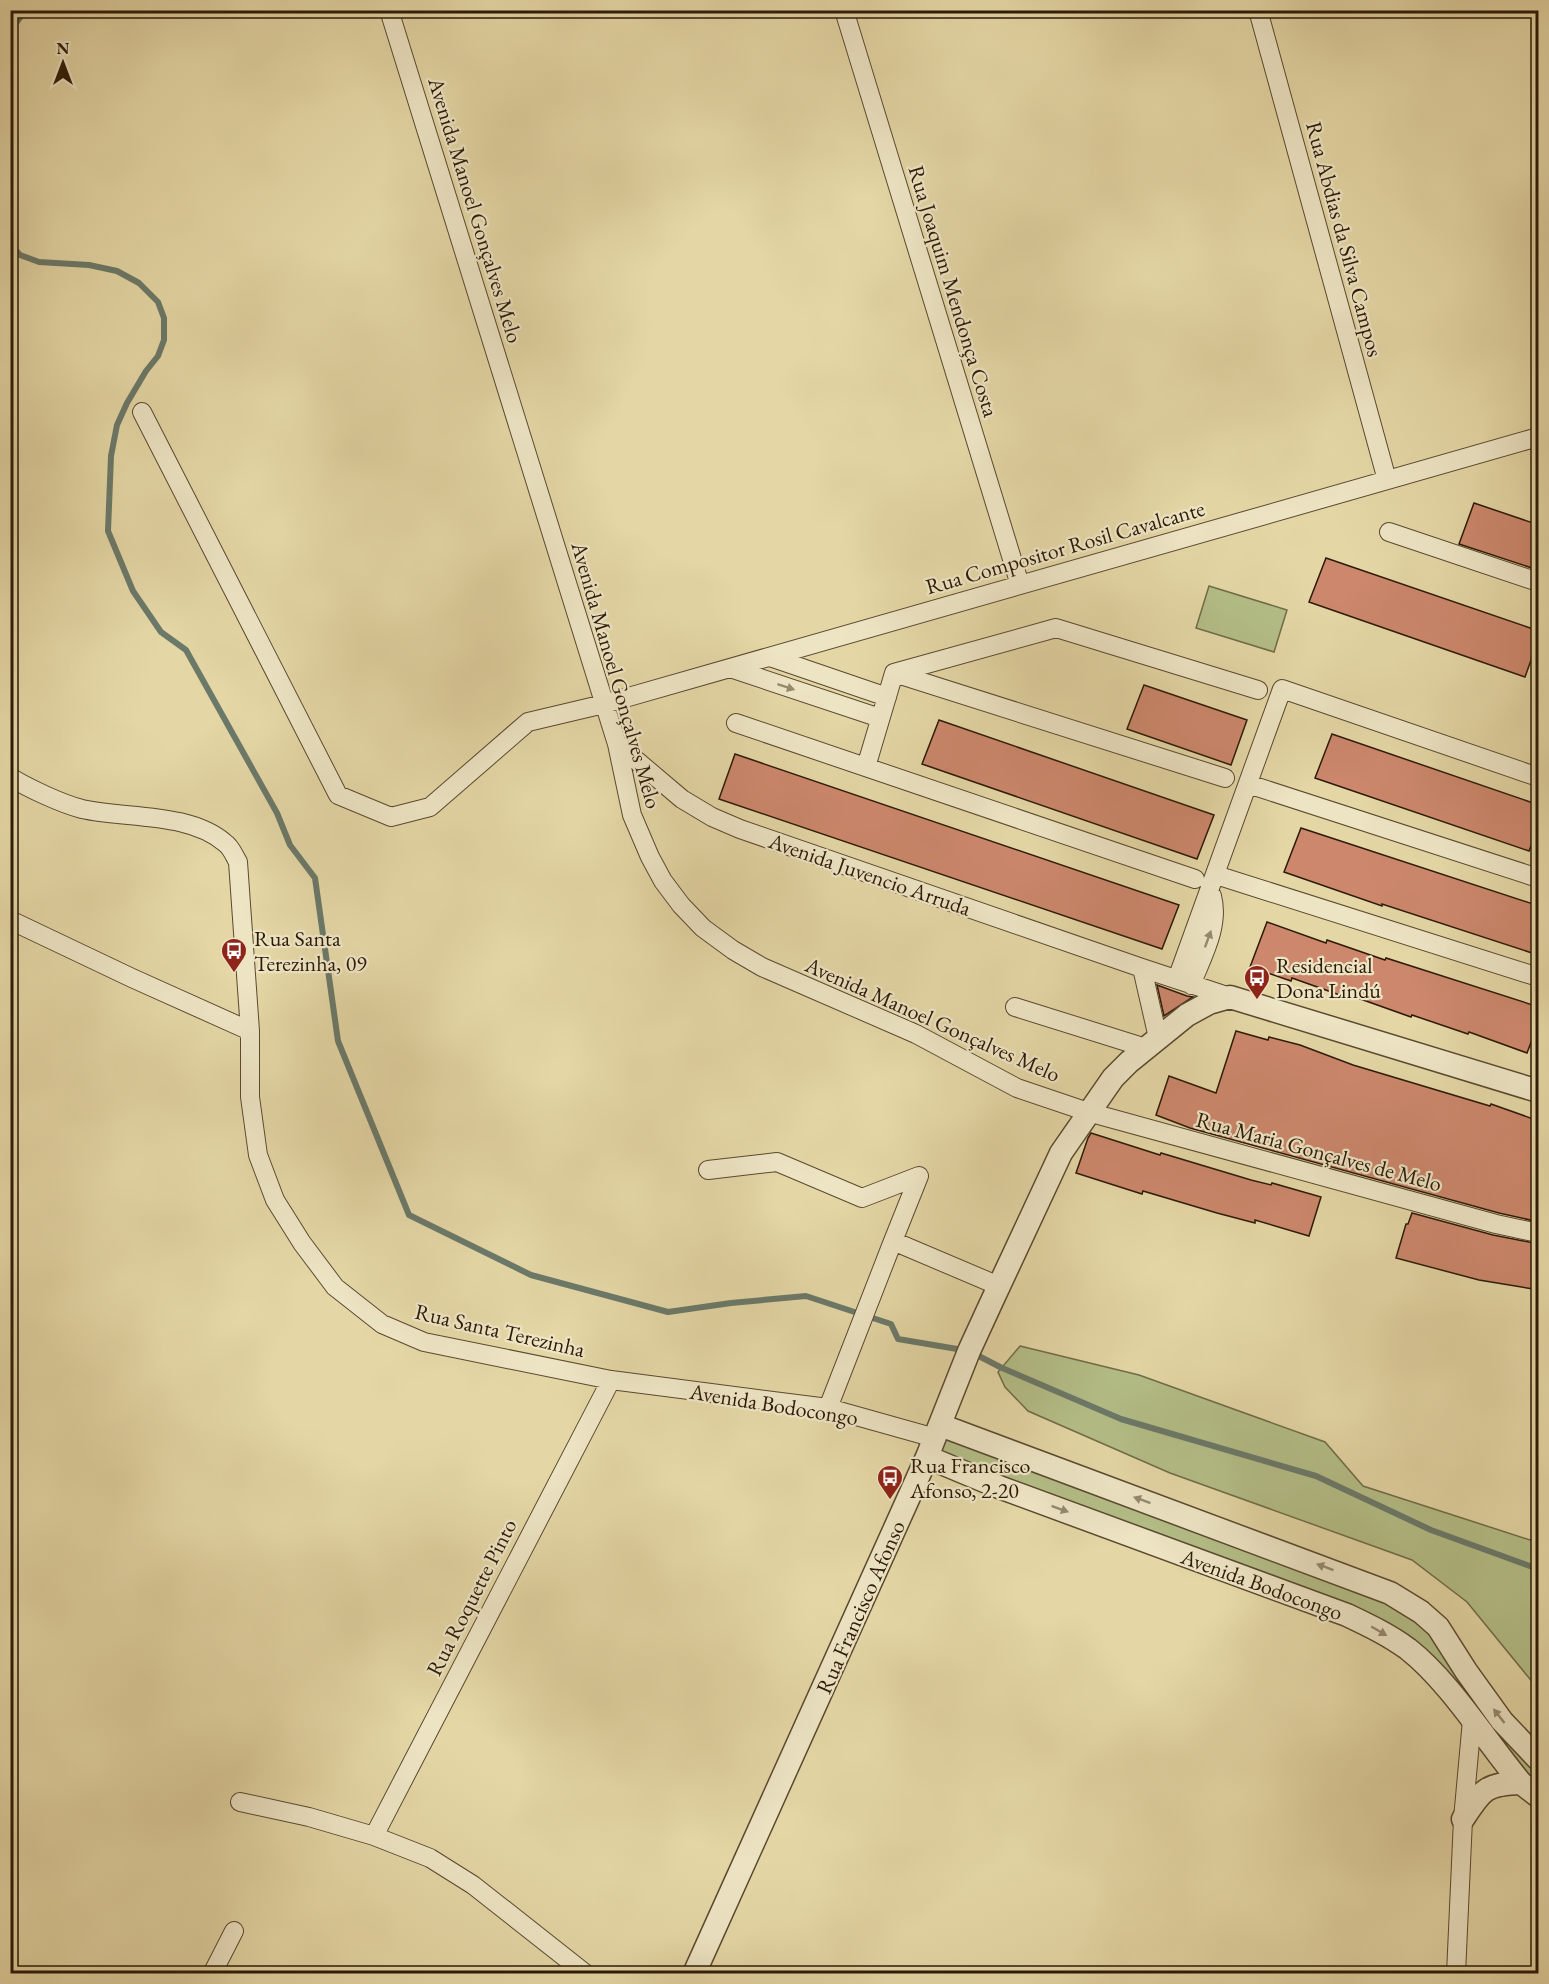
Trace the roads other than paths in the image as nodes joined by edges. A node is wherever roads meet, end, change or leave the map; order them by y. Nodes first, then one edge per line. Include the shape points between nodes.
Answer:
1 (389, 10) edge
2 (844, 10) edge
3 (1258, 10) edge
4 (142, 412) dead end
5 (1539, 436) edge
6 (1387, 480) junction
7 (1389, 532) dead end
8 (1539, 582) edge
9 (1020, 585) junction
10 (770, 657) junction
11 (730, 668) junction
12 (894, 673) junction
13 (1258, 690) dead end
14 (887, 697) junction
15 (604, 704) junction
16 (880, 718) junction
17 (736, 723) dead end
18 (617, 744) junction
19 (866, 767) junction
20 (10, 777) edge
21 (1539, 777) edge
22 (1225, 778) dead end
23 (1248, 784) junction
24 (1539, 878) edge
25 (1196, 879) dead end
26 (1213, 883) junction
27 (10, 920) edge
28 (1142, 968) junction
29 (1539, 977) edge
30 (1184, 982) junction
31 (1230, 997) junction
32 (1015, 1007) dead end
33 (250, 1031) junction
34 (1152, 1043) junction
35 (1539, 1092) edge
36 (1088, 1112) junction
37 (708, 1170) dead end
38 (1539, 1233) edge
39 (893, 1241) junction
40 (999, 1286) junction
41 (610, 1380) junction
42 (828, 1408) junction
43 (934, 1440) junction
44 (1472, 1720) junction
45 (1539, 1759) edge
46 (1530, 1790) edge
47 (240, 1802) dead end
48 (1463, 1819) junction
49 (374, 1836) junction
50 (234, 1931) dead end
51 (212, 1974) edge
52 (586, 1974) edge
53 (694, 1974) edge
54 (1456, 1974) edge

1 - 15 street, Avenida Manoel Gonçalves Melo
2 - 9 street, Rua Joaquim Mendonça Costa
3 - 6 street, Rua Abdias da Silva Campos
4 - 15 street, Rua Compositor Rosil Cavalcante via 338,795 391,816 430,807 528,722
5 - 6 street, Rua Compositor Rosil Cavalcante
6 - 9 street, Rua Compositor Rosil Cavalcante
7 - 8 street
9 - 10 street, Rua Compositor Rosil Cavalcante
10 - 11 street, Rua Compositor Rosil Cavalcante
10 - 14 street
11 - 15 street, Rua Compositor Rosil Cavalcante
11 -> 16 street
12 - 13 street via 1056,628
12 - 14 street
12 - 22 street
14 - 16 street
15 - 18 street, Avenida Manoel Gonçalves Melo
16 - 19 street
17 - 19 street
18 - 28 street, Avenida Juvencio Arruda via 682,799 712,817
18 - 36 street, Avenida Manoel Gonçalves Melo via 632,815 650,857 681,905 703,927 762,967 916,1034 1017,1088
19 - 25 street
20 - 33 street, Rua Santa Terezinha via 81,808 185,823 210,832 227,844 238,862
21 - 23 street via 1282,689
23 - 24 street
23 - 26 street
26 - 29 street
26 - 30 street
27 - 33 street
28 - 30 street, Avenida Juvencio Arruda
28 - 34 street
30 - 31 street, Avenida Juvencio Arruda
31 - 34 street, Rua Francisco Afonso via 1197,1009
31 - 35 street
32 - 34 street
33 - 41 street, Rua Santa Terezinha via 250,1096 258,1155 276,1200 335,1287 382,1324 424,1342
34 - 36 street, Rua Francisco Afonso via 1113,1078
36 - 38 street, Rua Maria Gonçalves de Melo
36 - 40 street, Rua Francisco Afonso via 1061,1153
37 - 39 street via 777,1162 862,1198 919,1176
39 - 40 street
39 - 42 street
40 - 43 street, Rua Francisco Afonso
41 - 42 street, Avenida Bodocongo
41 - 49 street, Rua Roquette Pinto
42 - 43 street, Avenida Bodocongo
43 -> 44 street, Avenida Bodocongo via 999,1487 1377,1629 1429,1668
45 -> 43 street, Avenida Bodocongo via 1502,1721 1438,1627 1390,1593
43 - 53 street, Rua Francisco Afonso
44 - 46 street, Avenida Bodocongo
44 - 48 street
46 - 48 street via 1499,1784 1487,1789
47 - 49 street
48 - 54 street
49 - 52 street via 430,1858 473,1885
50 - 51 street

